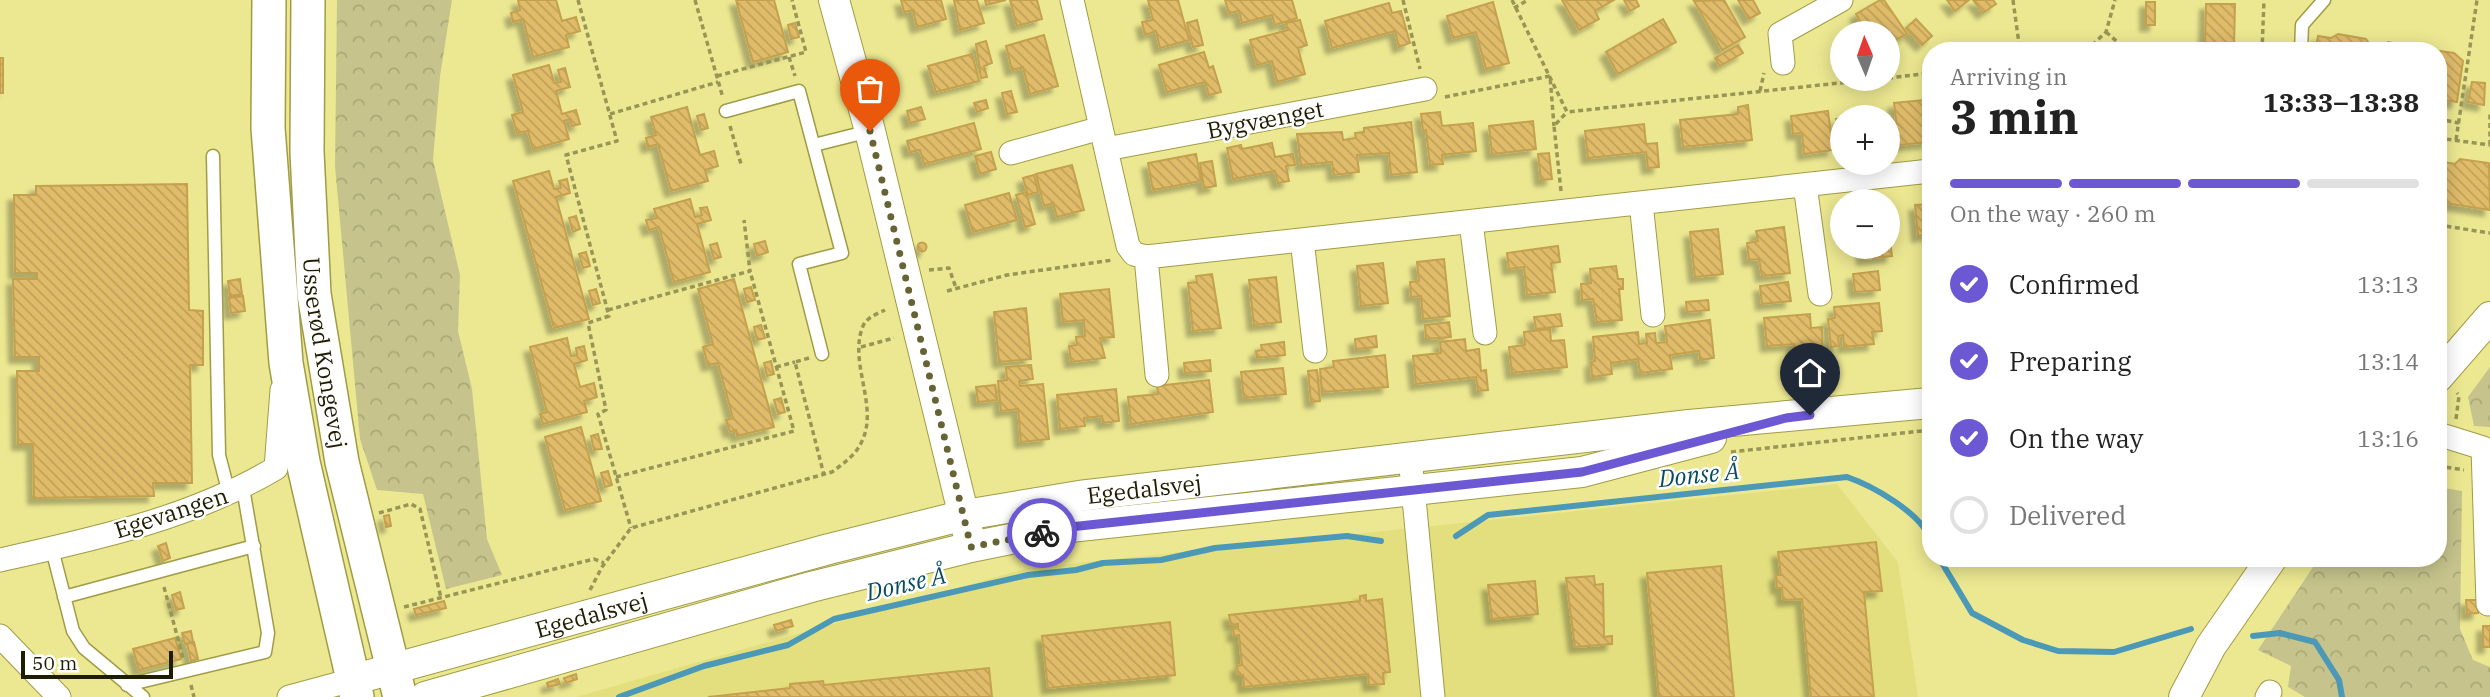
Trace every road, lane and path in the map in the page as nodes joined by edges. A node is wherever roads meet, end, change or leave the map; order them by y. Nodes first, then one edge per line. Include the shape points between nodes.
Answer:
1 (269, 0) edge
2 (308, 0) edge
3 (578, 0) edge
4 (695, 0) edge
5 (792, 0) edge
6 (834, 0) edge
7 (1072, 0) edge
8 (1404, 0) edge
9 (1513, 0) edge
10 (1528, 0) edge
11 (1841, 0) edge
12 (2013, 0) edge
13 (2115, 0) edge
14 (2264, 0) edge
15 (2324, 0) edge
16 (2477, 0) edge
17 (1514, 8) junction
18 (2106, 32) junction
19 (2019, 42) edge
20 (2095, 42) edge
21 (2118, 42) edge
22 (2263, 42) edge
23 (2301, 42) edge
24 (1783, 62) dead end
25 (1922, 74) edge
26 (717, 76) junction
27 (1549, 76) junction
28 (1900, 77) edge
29 (718, 82) junction
30 (1830, 84) edge
31 (1425, 89) junction
32 (726, 111) junction
33 (2490, 111) edge
34 (1567, 112) junction
35 (610, 114) junction
36 (2447, 120) edge
37 (2459, 122) junction
38 (1553, 126) junction
39 (870, 131) junction
40 (1103, 139) junction
41 (2447, 139) edge
42 (2456, 140) junction
43 (814, 145) junction
44 (2490, 145) edge
45 (1011, 153) dead end
46 (214, 156) dead end
47 (741, 164) dead end
48 (1922, 172) edge
49 (1805, 185) junction
50 (1641, 203) junction
51 (1563, 212) junction
52 (744, 220) dead end
53 (1471, 222) junction
54 (2447, 226) edge
55 (2490, 233) edge
56 (1302, 240) junction
57 (1140, 255) junction
58 (750, 271) junction
59 (934, 271) dead end
60 (956, 288) junction
61 (947, 291) dead end
62 (1820, 294) dead end
63 (608, 310) junction
64 (885, 310) dead end
65 (1653, 315) dead end
66 (2490, 317) edge
67 (1485, 333) dead end
68 (891, 339) dead end
69 (860, 347) junction
70 (1315, 351) dead end
71 (822, 354) joint
72 (795, 362) junction
73 (286, 363) junction
74 (776, 367) junction
75 (1157, 375) dead end
76 (2447, 378) edge
77 (2447, 385) edge
78 (1922, 404) edge
79 (1786, 418) junction
80 (2447, 429) edge
81 (1633, 431) junction
82 (2486, 448) edge
83 (1410, 457) junction
84 (824, 475) junction
85 (616, 477) junction
86 (1414, 490) junction
87 (236, 491) junction
88 (965, 516) junction
89 (355, 520) junction
90 (631, 528) junction
91 (254, 546) junction
92 (971, 547) junction
93 (52, 549) junction
94 (0, 561) edge
95 (604, 564) junction
96 (2266, 567) edge
97 (160, 572) junction
98 (64, 597) junction
99 (441, 598) junction
100 (2488, 604) dead end
101 (378, 614) junction
102 (582, 616) junction
103 (0, 636) edge
104 (187, 671) junction
105 (395, 683) edge
106 (127, 685) junction
107 (355, 688) edge
108 (59, 697) edge
109 (143, 697) edge
110 (194, 697) edge
111 (289, 697) edge
112 (425, 697) edge
113 (1433, 697) edge
114 (2184, 697) edge

1 - 73 main road, Usserød Kongevej via 268,128
2 - 89 main road, Usserød Kongevej via 307,152 314,294
3 - 35 path
4 - 26 path
5 - 26 path via 806,52
6 - 39 street
7 - 40 street
8 - 31 path
9 - 17 path
10 - 17 path
11 - 24 street via 1780,34
12 - 19 path
13 - 18 path
14 - 22 path
15 - 23 lane via 2302,26
16 - 37 path
17 - 27 path
18 - 20 path
18 - 21 path
25 - 28 path
26 - 29 path
27 - 31 path via 1438,98
27 - 34 path
27 - 38 path
29 - 32 path
29 - 35 path
30 - 34 path
31 - 40 street, Bygvænget
32 - 43 lane via 799,92
32 - 47 path
33 - 44 path
34 - 38 path
35 - 63 path via 617,141 566,155
36 - 37 path
37 - 42 path
38 - 51 path
39 - 43 lane
39 - 88 street
40 - 45 street, Bygvænget
40 - 57 street via 1128,246
41 - 42 path
42 - 44 path
43 - 71 lane via 842,253 799,264
46 - 87 lane via 219,456
48 - 49 street
49 - 50 street
49 - 62 street
50 - 51 street
50 - 65 street
51 - 53 street
52 - 58 path
53 - 56 street
53 - 67 street
54 - 55 path
56 - 57 street
56 - 70 street
57 - 60 path via 1006,275
57 - 75 street
58 - 63 path
58 - 74 path
59 - 60 path via 949,268
60 - 61 path
63 - 85 path via 609,316 588,323 606,410 598,414
64 - 69 path via 863,326
66 - 76 street
68 - 69 path
69 - 84 path via 867,419 863,439 853,457
71 - 72 path
72 - 74 path
72 - 84 path
73 - 87 street, Egevangen via 276,468
73 - 107 main road, Usserød Kongevej via 303,462
74 - 85 path via 794,431
77 - 80 path via 2459,396
78 - 79 street, Egedalsvej
79 - 81 street, Egedalsvej
79 - 86 street, Egedalsvej via 1582,472
80 - 82 street
81 - 83 street, Egedalsvej
81 - 86 street via 1594,448 1429,470
82 - 100 street
83 - 86 street
83 - 88 street, Egedalsvej via 1079,496
84 - 90 path
85 - 90 path
86 - 92 street, Egedalsvej via 1070,527
86 - 113 street
87 - 91 lane
87 - 93 street, Egevangen via 172,516
88 - 92 street
88 - 102 street, Egedalsvej
89 - 99 path via 411,505 420,509
89 - 101 main road, Usserød Kongevej
90 - 95 path
91 - 97 lane
91 - 104 lane via 268,633 265,652
92 - 112 street, Egedalsvej via 811,587
93 - 94 street, Egevangen
93 - 98 lane
95 - 99 path via 594,559
95 - 102 path
96 - 114 street via 2211,646
97 - 98 lane
97 - 104 path
98 - 106 lane via 73,631 84,648
99 - 101 path
101 - 105 main road, Usserød Kongevej
102 - 105 street, Egedalsvej
103 - 108 street
104 - 106 lane
104 - 110 path
105 - 107 street, Egedalsvej
106 - 109 lane
107 - 111 street

